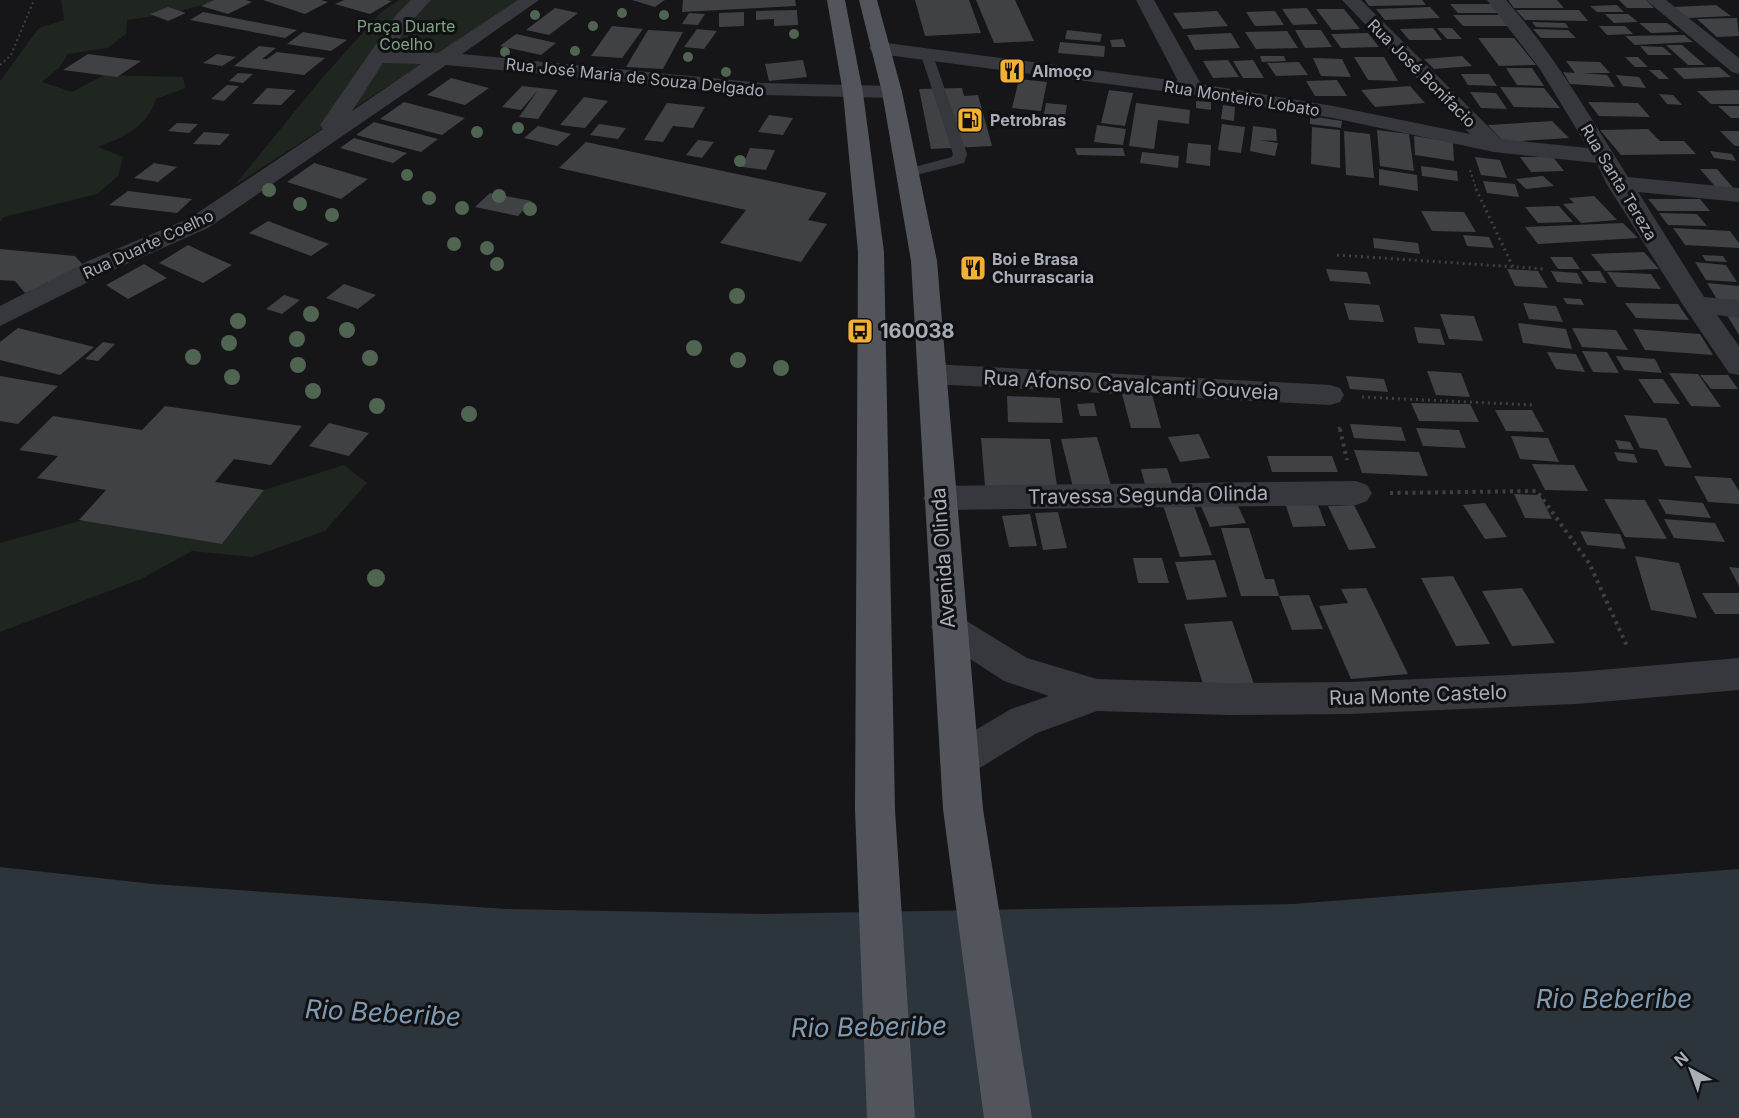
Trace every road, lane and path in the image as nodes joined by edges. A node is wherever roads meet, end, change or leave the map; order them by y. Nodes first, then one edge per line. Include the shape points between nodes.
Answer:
1 (34, 0) edge
2 (422, 0) edge
3 (530, 0) edge
4 (836, 0) edge
5 (868, 0) edge
6 (1145, 0) edge
7 (1351, 0) edge
8 (1496, 0) edge
9 (1655, 0) edge
10 (879, 48) junction
11 (927, 55) junction
12 (378, 57) junction
13 (441, 57) junction
14 (0, 66) edge
15 (1739, 68) edge
16 (1193, 89) junction
17 (892, 92) junction
18 (853, 93) junction
19 (1459, 138) junction
20 (320, 141) junction
21 (1494, 145) junction
22 (1605, 158) junction
23 (908, 173) junction
24 (1618, 183) junction
25 (1739, 195) edge
26 (1337, 255) dead end
27 (1514, 267) junction
28 (1546, 269) dead end
29 (1696, 305) junction
30 (1739, 309) edge
31 (0, 318) edge
32 (1739, 366) edge
33 (931, 375) junction
34 (1330, 395) junction
35 (1533, 405) dead end
36 (1356, 493) junction
37 (939, 498) junction
38 (948, 627) junction
39 (1739, 674) edge
40 (1644, 683) junction
41 (1096, 695) junction
42 (959, 760) junction
43 (891, 1118) edge
44 (1008, 1118) edge

1 - 14 path via 11,55
2 - 12 street, Rua Duarte Coelho via 413,6
3 - 13 street, Rua Duarte Coelho
4 - 18 main road
5 - 10 main road, Avenida Olinda
6 - 16 street
7 - 21 street, Rua José Bonifacio
8 - 22 street, Rua Santa Tereza via 1550,69
9 - 15 street
10 - 11 street, Rua Monteiro Lobato
10 - 17 main road, Avenida Olinda
11 - 16 street, Rua Monteiro Lobato
11 - 23 lane via 960,154 959,160 951,164
12 - 13 street, Rua José Maria de Souza Delgado
12 - 20 street, Rua Duarte Coelho
13 - 18 street, Rua José Maria de Souza Delgado via 708,87
13 - 20 street, Rua Duarte Coelho
16 - 19 street, Rua Monteiro Lobato
17 - 18 street, Rua José Maria de Souza Delgado
17 - 23 main road, Avenida Olinda
18 - 43 main road via 871,252 875,810
19 - 21 street, Rua Monteiro Lobato
19 - 27 path via 1481,204
20 - 31 street, Rua Duarte Coelho via 199,223 97,267
21 - 22 street, Rua Monteiro Lobato
22 - 24 street, Rua Santa Tereza
23 - 33 main road, Avenida Olinda via 924,261
24 - 25 street
24 - 29 street, Rua Santa Tereza
26 - 27 path
27 - 28 path
29 - 30 street
29 - 32 street, Rua Santa Tereza
33 - 34 street, Rua Afonso Cavalcanti Gouveia
33 - 37 main road, Avenida Olinda
34 - 35 path
34 - 36 path
36 - 37 street, Travessa Segunda Olinda
36 - 40 path via 1538,491 1589,563
37 - 38 main road, Avenida Olinda
38 - 41 street, Rua Monte Castelo via 1017,670
38 - 42 main road, Avenida Olinda
39 - 40 street, Rua Monte Castelo
40 - 41 street, Rua Monte Castelo via 1349,698
41 - 42 street, Rua Monte Castelo via 1024,721
42 - 44 main road, Avenida Olinda

